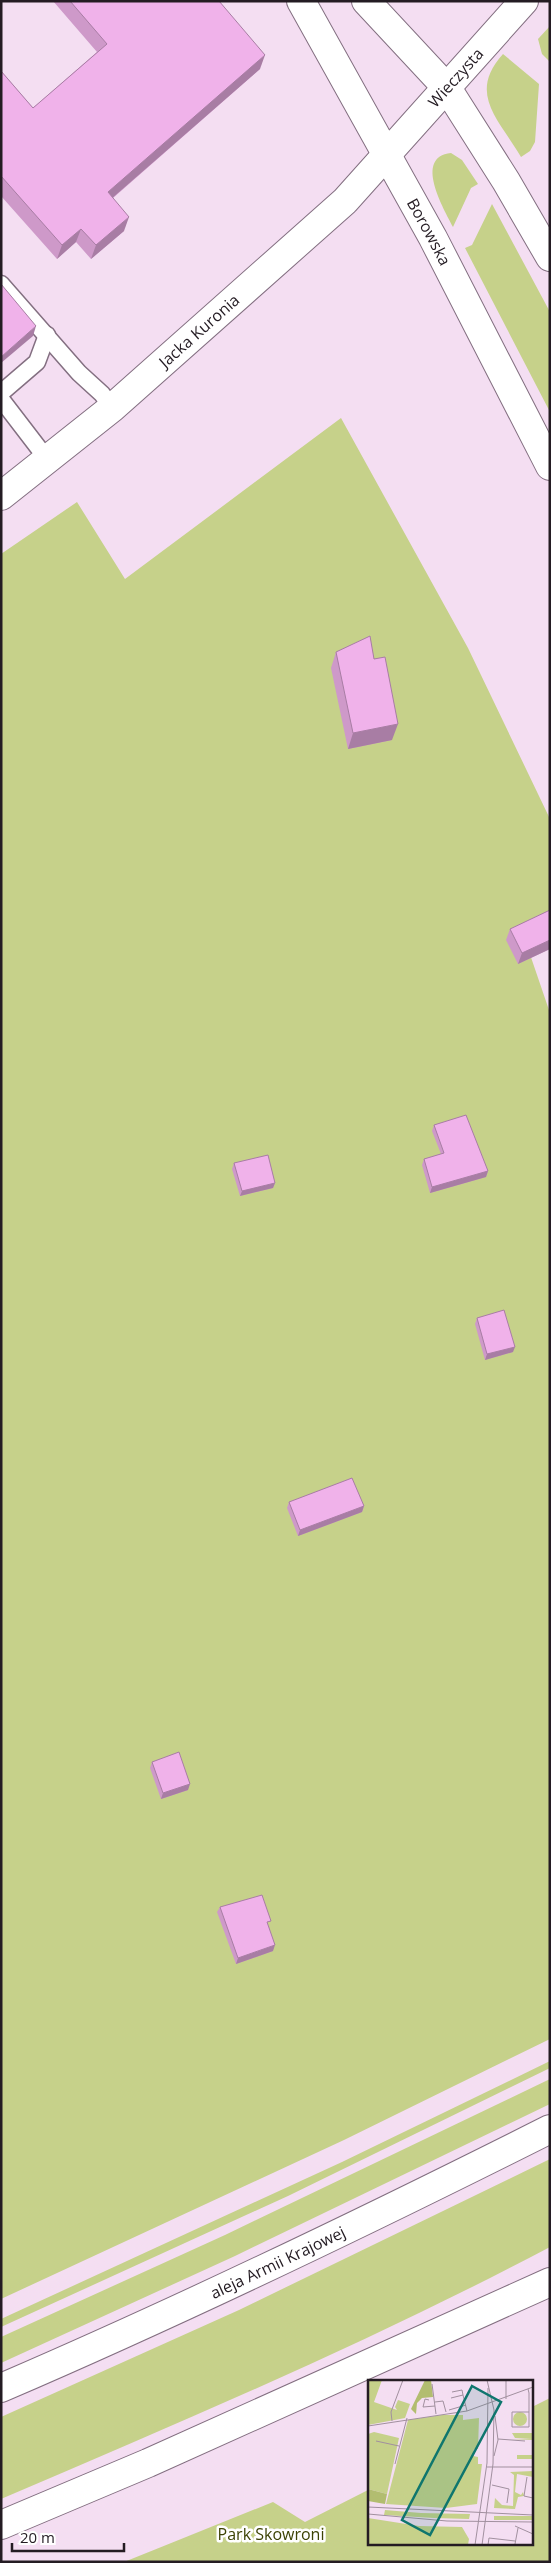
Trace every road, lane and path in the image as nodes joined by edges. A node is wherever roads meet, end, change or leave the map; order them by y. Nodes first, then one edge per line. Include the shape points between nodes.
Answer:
1 (301, 1) edge
2 (366, 1) edge
3 (524, 1) edge
4 (447, 88) junction
5 (387, 155) junction
6 (547, 248) edge
7 (1, 284) edge
8 (47, 335) junction
9 (1, 393) edge
10 (1, 399) edge
11 (112, 408) junction
12 (47, 459) junction
13 (550, 466) edge
14 (1, 496) edge
15 (550, 2129) edge
16 (550, 2282) edge
17 (1, 2388) edge
18 (1, 2525) edge

1 - 5 street, Borowska
2 - 4 street
3 - 4 street, Wieczysta
4 - 5 street, Wieczysta
4 - 6 street
5 - 11 street, Jacka Kuronia via 345,201
5 - 13 street, Borowska via 440,249
7 - 8 lane
8 - 9 lane via 37,362
8 - 11 lane
10 - 12 lane
11 - 12 street, Jacka Kuronia
12 - 14 street, Jacka Kuronia
15 - 17 street, aleja Armii Krajowej via 393,2208
16 - 18 street via 157,2459

